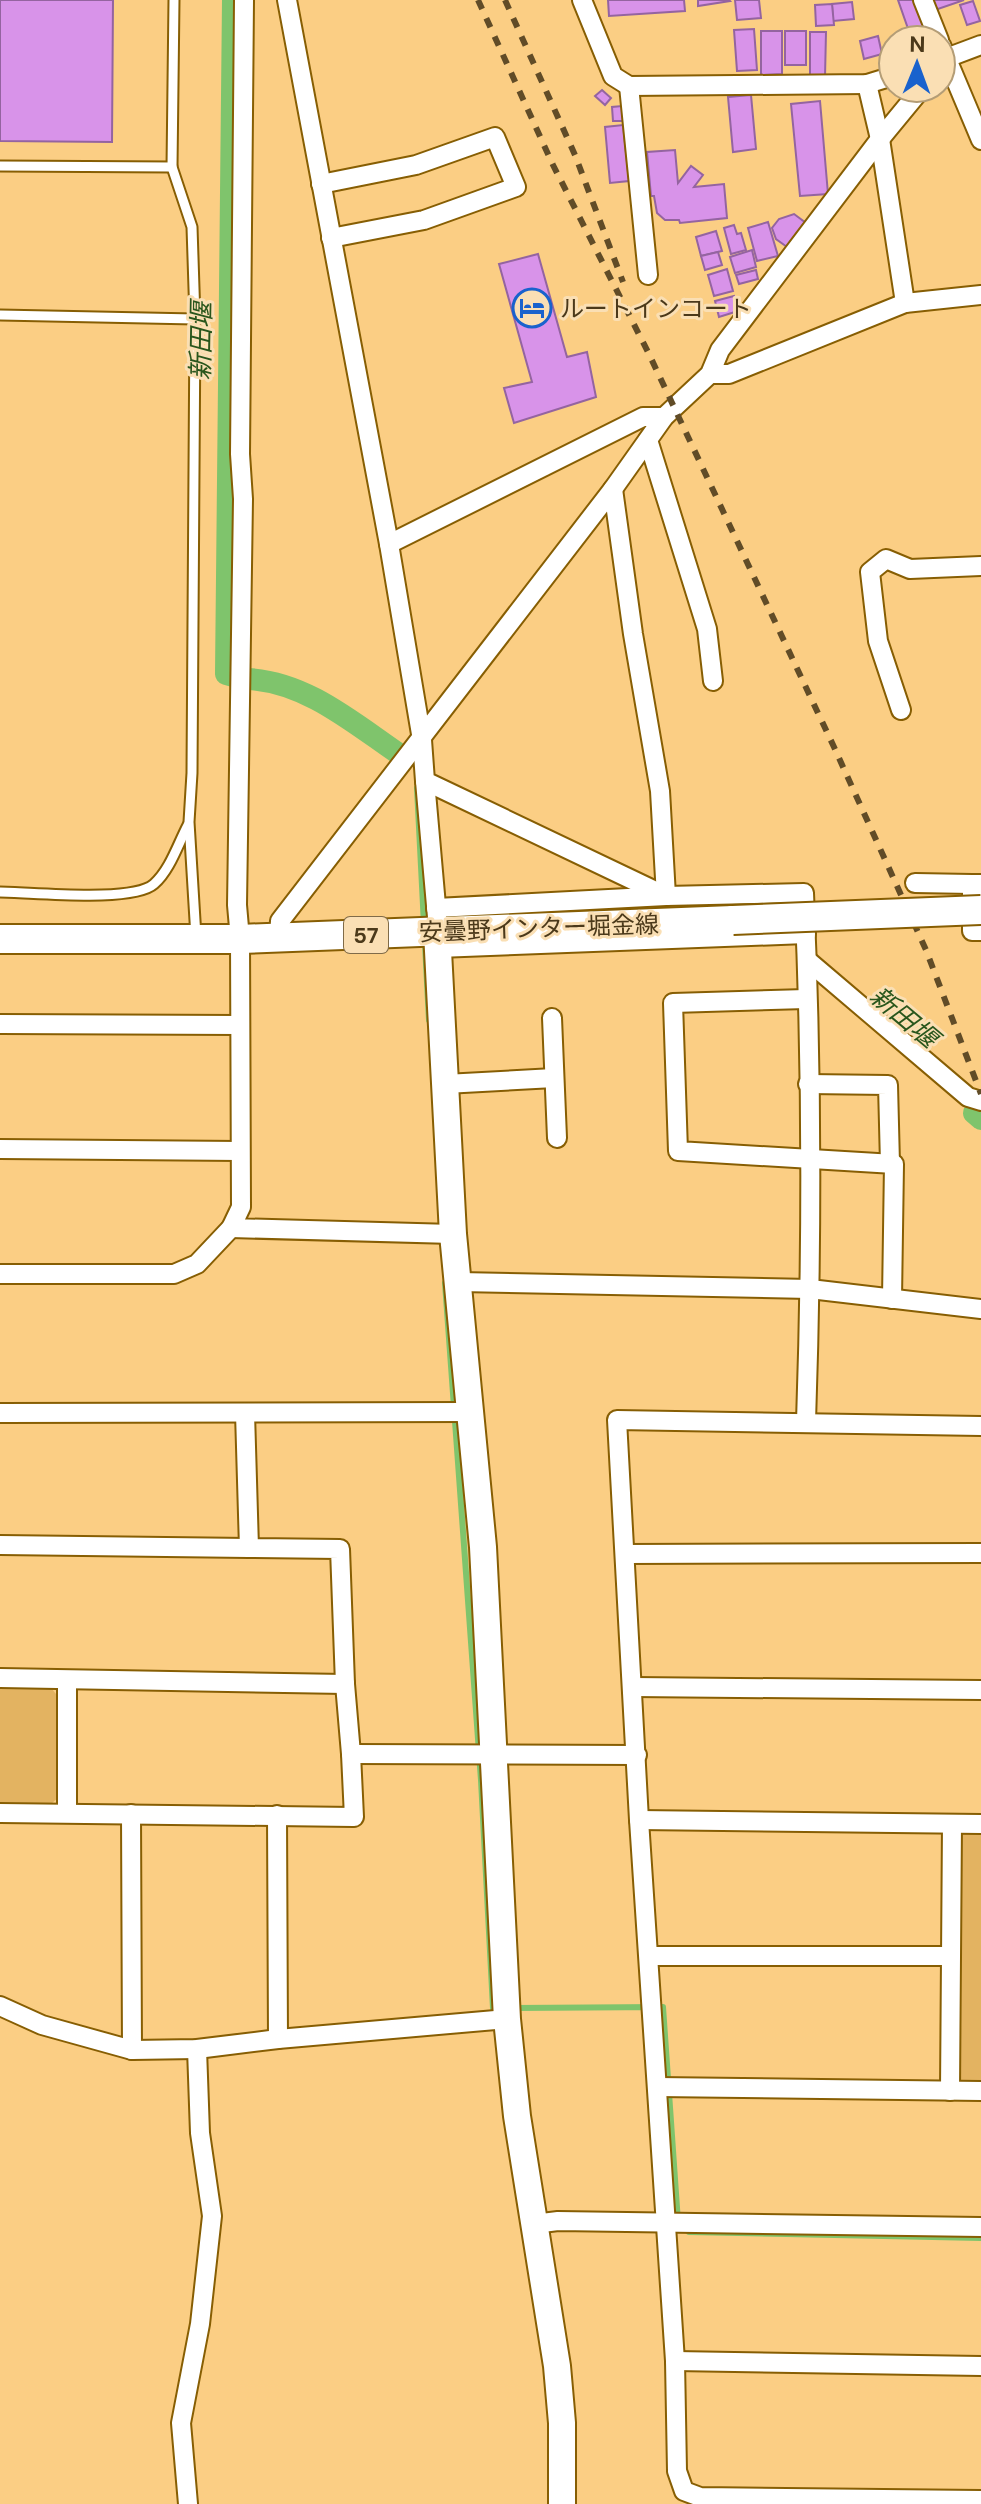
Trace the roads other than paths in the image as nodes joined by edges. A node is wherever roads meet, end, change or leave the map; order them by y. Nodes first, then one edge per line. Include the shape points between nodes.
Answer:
1 (174, 0) edge
2 (244, 0) edge
3 (287, 0) edge
4 (582, 0) edge
5 (923, 0) edge
6 (932, 24) edge
7 (981, 45) edge
8 (957, 50) edge
9 (877, 81) edge
10 (867, 84) junction
11 (629, 86) junction
12 (957, 86) edge
13 (909, 104) edge
14 (880, 139) junction
15 (981, 140) edge
16 (0, 166) edge
17 (172, 167) junction
18 (321, 184) junction
19 (331, 238) junction
20 (648, 275) dead end
21 (981, 295) edge
22 (905, 303) junction
23 (0, 315) edge
24 (195, 319) junction
25 (710, 374) junction
26 (664, 417) junction
27 (648, 440) junction
28 (613, 489) junction
29 (389, 544) junction
30 (981, 566) edge
31 (713, 681) dead end
32 (901, 710) dead end
33 (422, 740) junction
34 (425, 781) junction
35 (189, 822) junction
36 (915, 883) dead end
37 (0, 892) edge
38 (978, 892) edge
39 (666, 896) junction
40 (437, 929) junction
41 (981, 931) edge
42 (806, 934) junction
43 (279, 938) junction
44 (0, 939) edge
45 (240, 939) junction
46 (196, 940) junction
47 (807, 960) junction
48 (806, 999) junction
49 (552, 1018) dead end
50 (0, 1024) edge
51 (240, 1025) junction
52 (554, 1078) junction
53 (445, 1084) junction
54 (808, 1084) junction
55 (981, 1101) edge
56 (557, 1138) dead end
57 (0, 1149) edge
58 (240, 1151) junction
59 (809, 1157) junction
60 (890, 1164) junction
61 (231, 1228) junction
62 (453, 1234) junction
63 (0, 1274) edge
64 (459, 1282) junction
65 (810, 1289) junction
66 (892, 1299) junction
67 (981, 1309) edge
68 (469, 1412) junction
69 (0, 1413) edge
70 (245, 1413) junction
71 (806, 1422) junction
72 (981, 1426) edge
73 (0, 1545) edge
74 (249, 1548) junction
75 (981, 1553) edge
76 (625, 1554) junction
77 (0, 1678) edge
78 (67, 1680) junction
79 (345, 1684) junction
80 (633, 1687) junction
81 (981, 1690) edge
82 (351, 1754) junction
83 (493, 1755) junction
84 (637, 1755) junction
85 (0, 1813) edge
86 (67, 1813) junction
87 (131, 1814) junction
88 (277, 1815) junction
89 (639, 1820) junction
90 (952, 1824) junction
91 (981, 1824) edge
92 (649, 1956) junction
93 (950, 1956) junction
94 (0, 2006) edge
95 (507, 2019) junction
96 (278, 2039) junction
97 (197, 2049) junction
98 (132, 2050) junction
99 (657, 2087) junction
100 (950, 2091) junction
101 (981, 2091) edge
102 (665, 2222) junction
103 (534, 2224) junction
104 (981, 2227) edge
105 (675, 2361) junction
106 (981, 2366) edge
107 (981, 2500) edge
108 (188, 2504) edge
109 (562, 2504) edge

1 - 17 lane
2 - 45 street
3 - 18 street
4 - 11 street via 613,76
5 - 6 street
7 - 8 street
9 - 10 street
10 - 11 street
10 - 14 street
11 - 20 street
12 - 15 street
13 - 14 street
14 - 22 street
14 - 25 street via 720,350
16 - 17 lane
17 - 24 lane via 192,227
18 - 19 street
18 - 19 street via 416,165 495,137 516,187 424,220
19 - 29 street
21 - 22 street
22 - 25 street via 729,374
23 - 24 lane
24 - 35 lane
25 - 26 street
26 - 27 street
26 - 29 street via 643,417
27 - 28 street
27 - 31 street via 707,629
28 - 33 street
28 - 39 street via 660,791
29 - 33 street
30 - 32 street via 910,569 886,559 870,572 878,641
33 - 34 street
33 - 43 street via 280,921
34 - 39 street
34 - 40 street
35 - 37 lane via 153,885 128,895
35 - 46 lane
36 - 38 street
38 - 40 main road, 安曇野インター堀金線 / 57, bridge via 733,920
38 - 41 street via 972,931
39 - 40 street
39 - 42 street via 804,893
40 - 42 street
40 - 43 main road, 安曇野インター堀金線 / 57
40 - 53 street
42 - 47 street
43 - 45 main road, 安曇野インター堀金線 / 57
44 - 46 main road, 安曇野インター堀金線 / 57
45 - 46 main road, 安曇野インター堀金線 / 57
45 - 51 street
47 - 48 street
47 - 55 street via 968,1097
48 - 54 street
48 - 59 street via 673,1003 678,1151
49 - 52 street
50 - 51 street
51 - 58 street
52 - 53 street
52 - 56 street
53 - 62 street
54 - 59 street
54 - 60 street via 888,1085
57 - 58 street
58 - 61 street via 241,1207
59 - 60 street
59 - 65 street
60 - 66 street
61 - 62 street
61 - 63 street via 197,1264 174,1274
62 - 64 street
64 - 65 street
64 - 68 street
65 - 66 street
65 - 71 street
66 - 67 street
68 - 70 street
68 - 83 street via 483,1547
69 - 70 street
70 - 74 street
71 - 72 street
71 - 76 street via 617,1420
73 - 74 street
74 - 79 street via 340,1549
75 - 76 street
76 - 80 street
77 - 78 street
78 - 79 street
78 - 86 street
79 - 82 street
80 - 81 street
80 - 84 street
82 - 83 street
82 - 88 street via 354,1817
83 - 84 street
83 - 95 street
84 - 89 street
85 - 86 street
86 - 87 street
87 - 88 street
87 - 98 street
88 - 96 street
89 - 90 street
89 - 92 street
90 - 91 street
90 - 93 street
92 - 93 street
92 - 99 street
93 - 100 street
94 - 98 street via 42,2025
95 - 96 street
95 - 103 street
96 - 97 street
97 - 98 street
97 - 108 street via 200,2133 212,2216 200,2324 181,2423
99 - 100 street
99 - 102 street
100 - 101 street
102 - 103 street
102 - 104 street
102 - 105 street
103 - 109 street via 557,2366
105 - 106 street
105 - 107 street via 677,2471 690,2495

